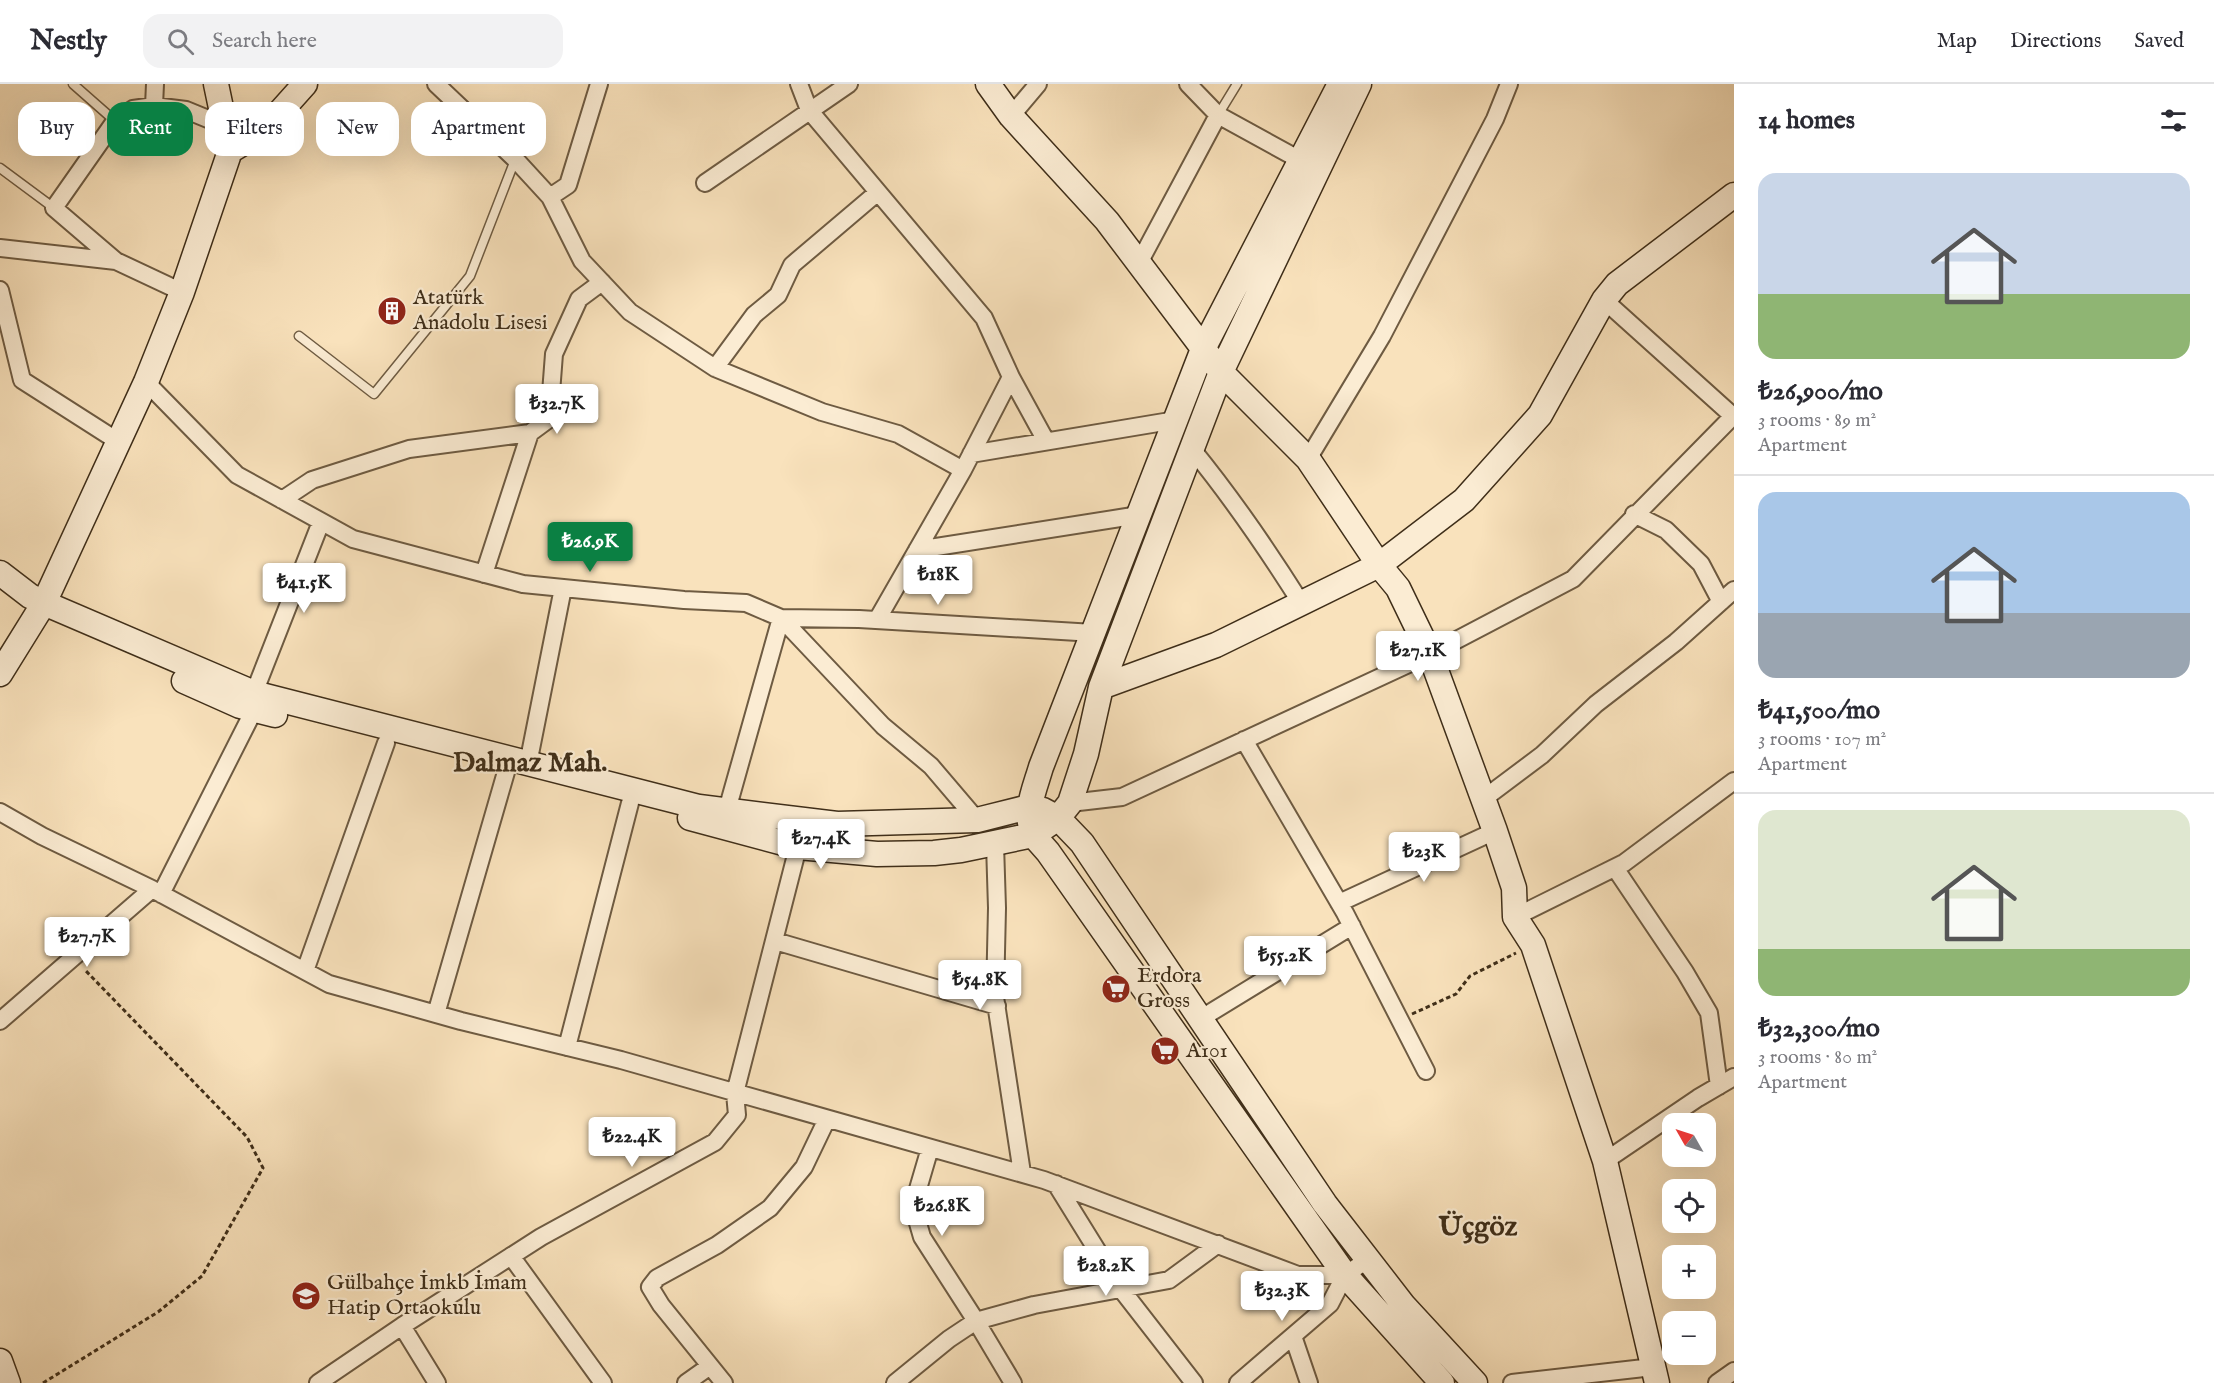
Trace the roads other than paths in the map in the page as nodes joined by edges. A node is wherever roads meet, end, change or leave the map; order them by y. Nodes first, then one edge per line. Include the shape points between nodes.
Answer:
1 (73, 84) edge
2 (154, 84) edge
3 (216, 84) edge
4 (305, 84) edge
5 (599, 84) edge
6 (799, 84) edge
7 (849, 84) edge
8 (988, 84) edge
9 (1038, 84) edge
10 (1188, 84) edge
11 (1237, 84) edge
12 (1340, 84) edge
13 (1359, 84) edge
14 (1509, 84) edge
15 (441, 86) edge
16 (154, 102) edge
17 (220, 102) edge
18 (289, 102) edge
19 (809, 110) junction
20 (107, 114) edge
21 (1218, 115) junction
22 (1011, 116) junction
23 (107, 132) edge
24 (228, 156) edge
25 (516, 160) junction
26 (1300, 160) junction
27 (0, 168) edge
28 (705, 183) dead end
29 (878, 192) junction
30 (1734, 195) edge
31 (550, 197) junction
32 (54, 208) junction
33 (0, 248) edge
34 (116, 261) junction
35 (1139, 263) junction
36 (602, 282) junction
37 (0, 290) edge
38 (182, 292) junction
39 (1604, 300) junction
40 (299, 336) dead end
41 (1203, 349) junction
42 (716, 368) junction
43 (1221, 372) junction
44 (1011, 377) junction
45 (146, 382) junction
46 (1733, 415) edge
47 (1176, 420) junction
48 (530, 433) junction
49 (119, 441) junction
50 (1047, 441) junction
51 (1192, 449) junction
52 (971, 454) junction
53 (1308, 459) junction
54 (963, 470) junction
55 (282, 500) junction
56 (1634, 514) junction
57 (1139, 515) junction
58 (321, 522) junction
59 (917, 550) junction
60 (1379, 565) junction
61 (0, 573) edge
62 (484, 574) junction
63 (563, 588) junction
64 (0, 590) edge
65 (1728, 596) edge
66 (1301, 603) junction
67 (41, 609) junction
68 (781, 618) junction
69 (877, 620) junction
70 (1094, 633) junction
71 (1430, 654) junction
72 (0, 674) edge
73 (1101, 687) junction
74 (254, 702) junction
75 (1244, 740) junction
76 (386, 743) junction
77 (517, 768) junction
78 (1734, 781) edge
79 (1482, 800) junction
80 (630, 803) junction
81 (1029, 807) junction
82 (726, 810) junction
83 (1064, 810) junction
84 (0, 812) edge
85 (977, 820) junction
86 (1495, 831) junction
87 (1033, 835) junction
88 (995, 844) junction
89 (798, 847) junction
90 (1615, 868) junction
91 (156, 891) junction
92 (1339, 903) junction
93 (1515, 917) junction
94 (1352, 926) junction
95 (775, 941) junction
96 (305, 971) junction
97 (997, 1006) junction
98 (436, 1014) junction
99 (1200, 1019) junction
100 (0, 1022) edge
101 (567, 1047) junction
102 (1426, 1071) dead end
103 (1734, 1077) edge
104 (1719, 1086) junction
105 (735, 1093) junction
106 (827, 1119) junction
107 (930, 1148) junction
108 (1605, 1161) junction
109 (1022, 1173) junction
110 (1056, 1184) junction
111 (1218, 1244) junction
112 (511, 1256) junction
113 (1367, 1260) junction
114 (1345, 1275) junction
115 (1121, 1289) junction
116 (976, 1321) junction
117 (402, 1326) junction
118 (1293, 1336) junction
119 (0, 1361) edge
120 (710, 1366) junction
121 (1734, 1371) edge
122 (1655, 1375) edge
123 (1431, 1380) edge
124 (8, 1383) edge
125 (318, 1383) edge
126 (437, 1383) edge
127 (603, 1383) edge
128 (686, 1383) edge
129 (724, 1383) edge
130 (895, 1383) edge
131 (1013, 1383) edge
132 (1194, 1383) edge
133 (1238, 1383) edge
134 (1310, 1383) edge
135 (1474, 1383) edge
136 (1512, 1383) edge
137 (1717, 1383) edge

1 - 20 lane
2 - 16 street
3 - 17 main road
4 - 18 main road
5 - 31 street via 568,184
6 - 19 street
7 - 19 street
8 - 22 main road
9 - 22 street
10 - 21 street
11 - 21 lane
12 - 26 main road
13 - 43 main road
14 - 53 street via 1495,119 1382,336
15 - 25 street
19 - 28 street
19 - 29 street
21 - 26 street
21 - 35 street
22 - 35 main road via 1107,220
23 - 32 street
24 - 38 main road
25 - 31 street
25 - 40 lane via 470,276 374,394
26 - 41 main road
27 - 32 lane
29 - 42 street via 792,265 778,295 754,315
29 - 44 street via 984,318
30 - 39 main road via 1617,284
31 - 36 street via 582,261
32 - 34 street
33 - 34 street
34 - 38 street
35 - 41 main road
36 - 42 street via 630,312
36 - 48 street via 579,299 554,354 549,419
37 - 49 street via 22,380
38 - 45 main road
39 - 46 street
39 - 60 main road via 1540,415 1464,500
41 - 43 main road
41 - 47 main road
42 - 54 street via 822,412 898,434
43 - 51 main road
43 - 53 main road
44 - 50 street
44 - 52 street
45 - 49 main road
45 - 55 street via 237,475
46 - 56 street
47 - 50 street
47 - 57 main road
48 - 55 street via 409,449 312,480
48 - 62 street
49 - 67 main road
50 - 52 street
51 - 66 street via 1266,547
51 - 73 main road
52 - 54 street
53 - 60 main road
54 - 59 street
55 - 58 street
56 - 65 street via 1666,530
56 - 71 street via 1573,579
57 - 59 street
57 - 70 main road
58 - 62 street via 353,539
58 - 74 street
59 - 69 street
60 - 66 main road
60 - 71 main road via 1398,588
61 - 67 main road
62 - 63 street via 523,584
63 - 68 street via 746,603
63 - 77 street
64 - 67 main road
65 - 79 street via 1596,704 1542,755
66 - 73 main road via 1216,645
67 - 72 main road
67 - 74 main road via 240,706
68 - 69 street
68 - 82 street
68 - 85 street via 883,726 931,766
69 - 70 street
70 - 81 main road
71 - 75 street
71 - 79 main road
73 - 83 main road via 1086,754
74 - 76 main road
74 - 77 main road
74 - 91 street
75 - 83 street via 1122,797
75 - 92 street
76 - 77 main road
76 - 96 street
77 - 80 main road
77 - 82 main road
77 - 98 street
78 - 90 street
79 - 86 main road
80 - 89 main road
80 - 101 street
81 - 83 main road
81 - 85 main road
81 - 87 main road
82 - 85 main road via 837,824
83 - 87 main road
83 - 99 main road
84 - 91 street
86 - 92 street
86 - 93 main road via 1514,888
87 - 88 main road
87 - 114 main road
88 - 89 main road via 910,855
88 - 97 street
89 - 95 street
90 - 93 street
90 - 104 street via 1709,1012
91 - 96 street
91 - 100 street
92 - 94 street
93 - 108 main road via 1533,945
94 - 99 street
94 - 102 street
95 - 97 street
95 - 105 street
96 - 98 street via 329,984
97 - 109 street
98 - 101 street
99 - 113 main road
101 - 105 street
103 - 104 street
104 - 108 street
105 - 106 street
105 - 112 street via 737,1114 716,1142
106 - 107 street
106 - 120 street via 804,1167 770,1208 717,1245 657,1278 650,1287
107 - 109 street
107 - 116 street via 913,1206 922,1237
108 - 122 main road
109 - 110 street
110 - 111 street
110 - 115 street
111 - 114 street via 1298,1275
111 - 115 street via 1169,1280
112 - 117 street
112 - 127 street
113 - 114 street
113 - 135 main road
114 - 118 street via 1330,1304
114 - 123 main road
115 - 116 street via 1034,1305
115 - 132 street
116 - 130 street
116 - 131 street
117 - 125 street
117 - 126 street
118 - 133 street
118 - 134 street
119 - 124 main road
120 - 128 street
120 - 129 street
121 - 137 street
122 - 136 street

